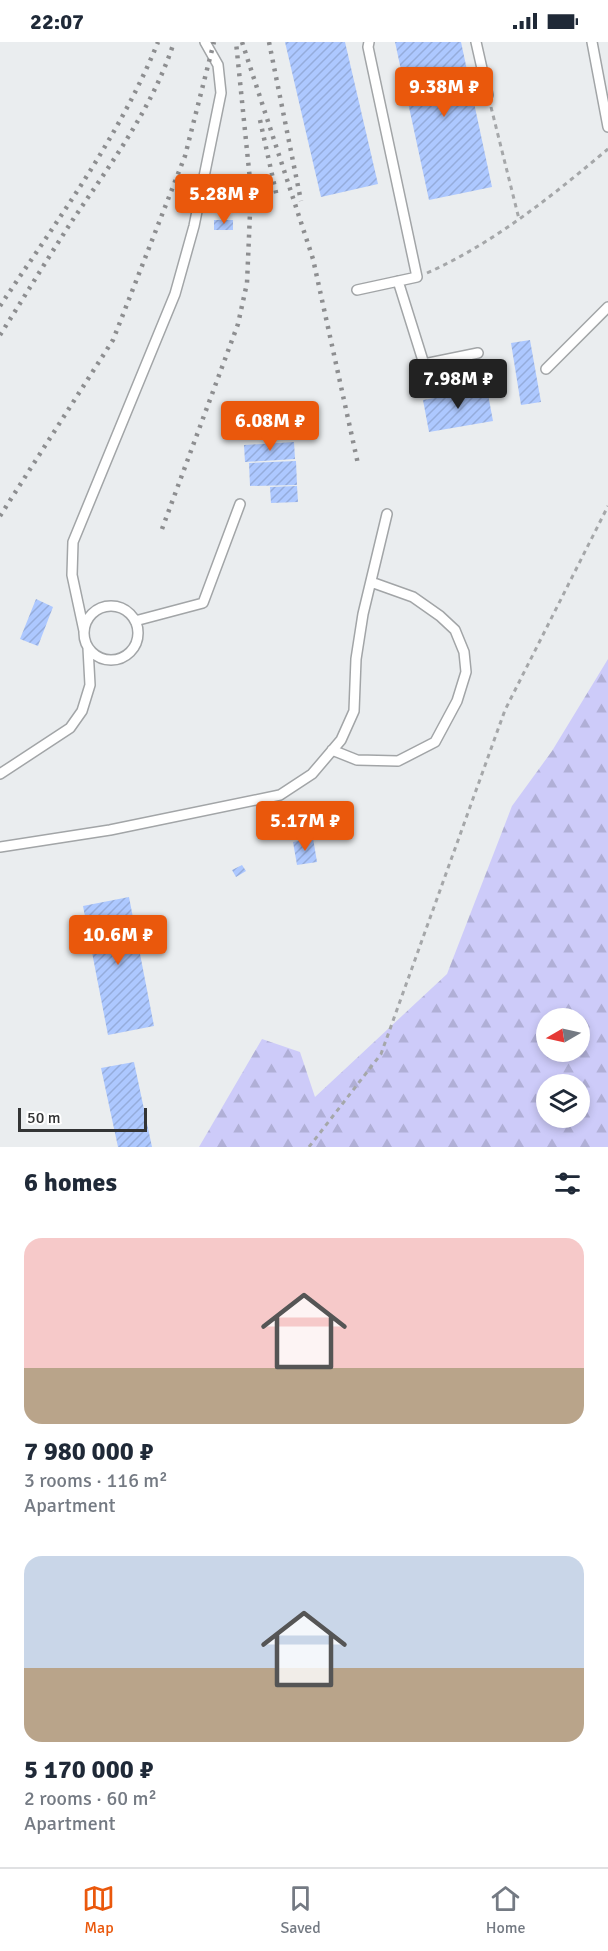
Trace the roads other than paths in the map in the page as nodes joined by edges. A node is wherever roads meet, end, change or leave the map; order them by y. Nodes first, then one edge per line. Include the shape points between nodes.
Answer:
1 (205, 42) edge
2 (369, 42) edge
3 (477, 42) edge
4 (592, 42) edge
5 (488, 95) road end
6 (608, 127) edge
7 (398, 281) junction
8 (357, 290) dead end
9 (608, 307) edge
10 (478, 353) dead end
11 (546, 369) dead end
12 (240, 504) dead end
13 (387, 514) dead end
14 (371, 582) junction
15 (135, 621) junction
16 (84, 631) junction
17 (88, 648) junction
18 (332, 750) junction
19 (0, 774) edge
20 (0, 847) edge

1 - 16 lane via 218,65 221,93 194,226 175,294 73,542 72,575
2 - 7 lane via 417,277
3 - 5 lane
4 - 6 lane
7 - 8 lane
7 - 10 lane via 424,364
9 - 11 lane
12 - 15 lane via 203,603
13 - 14 lane
14 - 18 lane via 356,659 354,711
14 - 18 lane via 413,597 455,630 464,652 466,672 457,700 435,742 398,760 357,760
15 - 16 lane via 121,609 105,607 90,616
15 - 17 lane via 137,639 127,655 110,661
16 - 17 lane
17 - 19 lane via 90,685 82,711 70,728
18 - 20 lane via 312,774 280,795 110,830

